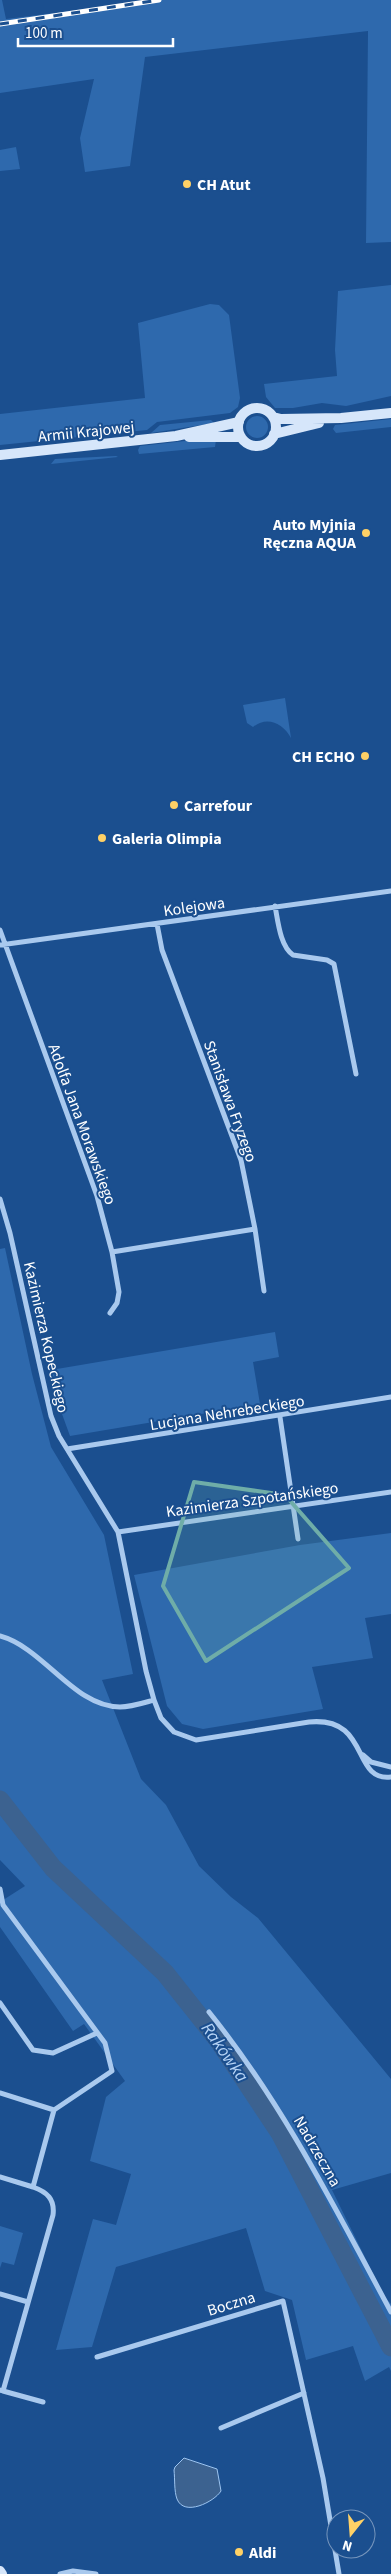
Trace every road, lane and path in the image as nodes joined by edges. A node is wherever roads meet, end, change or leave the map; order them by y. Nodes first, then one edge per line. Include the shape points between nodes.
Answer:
1 (391, 412) edge
2 (273, 417) junction
3 (341, 418) junction
4 (239, 422) junction
5 (274, 434) junction
6 (176, 436) junction
7 (241, 437) junction
8 (0, 455) edge
9 (391, 891) edge
10 (276, 906) junction
11 (157, 924) junction
12 (0, 930) edge
13 (2, 945) edge
14 (356, 1074) dead end
15 (0, 1199) edge
16 (255, 1229) junction
17 (112, 1252) junction
18 (264, 1291) dead end
19 (110, 1313) dead end
20 (391, 1397) edge
21 (280, 1416) junction
22 (67, 1449) junction
23 (391, 1492) edge
24 (293, 1505) junction
25 (118, 1532) junction
26 (298, 1539) dead end
27 (0, 1636) edge
28 (154, 1700) junction
29 (362, 1754) junction
30 (391, 1767) edge
31 (391, 1777) edge
32 (0, 1889) edge
33 (1, 1906) edge
34 (0, 2003) edge
35 (209, 2012) dead end
36 (97, 2033) junction
37 (0, 2093) edge
38 (54, 2110) junction
39 (0, 2177) edge
40 (33, 2186) junction
41 (0, 2294) edge
42 (28, 2302) junction
43 (391, 2312) edge
44 (97, 2357) dead end
45 (1, 2391) edge
46 (304, 2392) junction
47 (43, 2402) dead end
48 (221, 2428) dead end
49 (60, 2574) edge
50 (96, 2574) edge
51 (340, 2574) edge

1 - 3 street
2 - 3 street via 281,420
2 - 4 street via 254,408 243,414
2 - 5 street
3 - 5 street
4 - 6 street
4 - 7 street
5 - 7 street via 268,443 257,446
6 - 7 street
6 - 8 street, Armii Krajowej
9 - 10 street, Kolejowa
10 - 11 street, Kolejowa
10 - 14 street via 284,946 289,952 334,964
11 - 13 street, Kolejowa
11 - 16 street, Stanisława Fryzego via 162,950 240,1160
12 - 13 street, Adolfa Jana Morawskiego
13 - 17 street, Adolfa Jana Morawskiego via 82,1151 98,1196
15 - 22 street, Kazimierza Kopeckiego via 14,1247 47,1400 55,1427
16 - 17 street
16 - 18 street, Stanisława Fryzego
17 - 19 street, Adolfa Jana Morawskiego via 119,1292 118,1303
20 - 21 street, Lucjana Nehrebeckiego
21 - 22 street, Lucjana Nehrebeckiego
21 - 24 street
22 - 25 street, Kazimierza Kopeckiego
23 - 24 street, Kazimierza Szpotańskiego
24 - 25 street, Kazimierza Szpotańskiego
24 - 26 street
25 - 28 street, Kazimierza Kopeckiego
27 - 28 street via 30,1650 81,1693 99,1703 120,1707
28 - 29 street, Kazimierza Kopeckiego via 168,1727 188,1738 206,1740 319,1722 334,1725 350,1735
29 - 30 street via 371,1762
29 - 31 street, Kazimierza Kopeckiego via 372,1773
32 - 33 street
33 - 36 street
34 - 36 street via 33,2050 53,2053
35 - 43 street, Nadrzeczna via 293,2131
36 - 38 street via 105,2043 112,2071
37 - 38 street
38 - 40 street
39 - 40 street
40 - 42 street via 47,2193 54,2212
41 - 42 street
42 - 45 street
44 - 46 street, Boczna via 283,2301
45 - 47 street
46 - 48 street
46 - 51 street, Boczna
49 - 50 street via 74,2571

